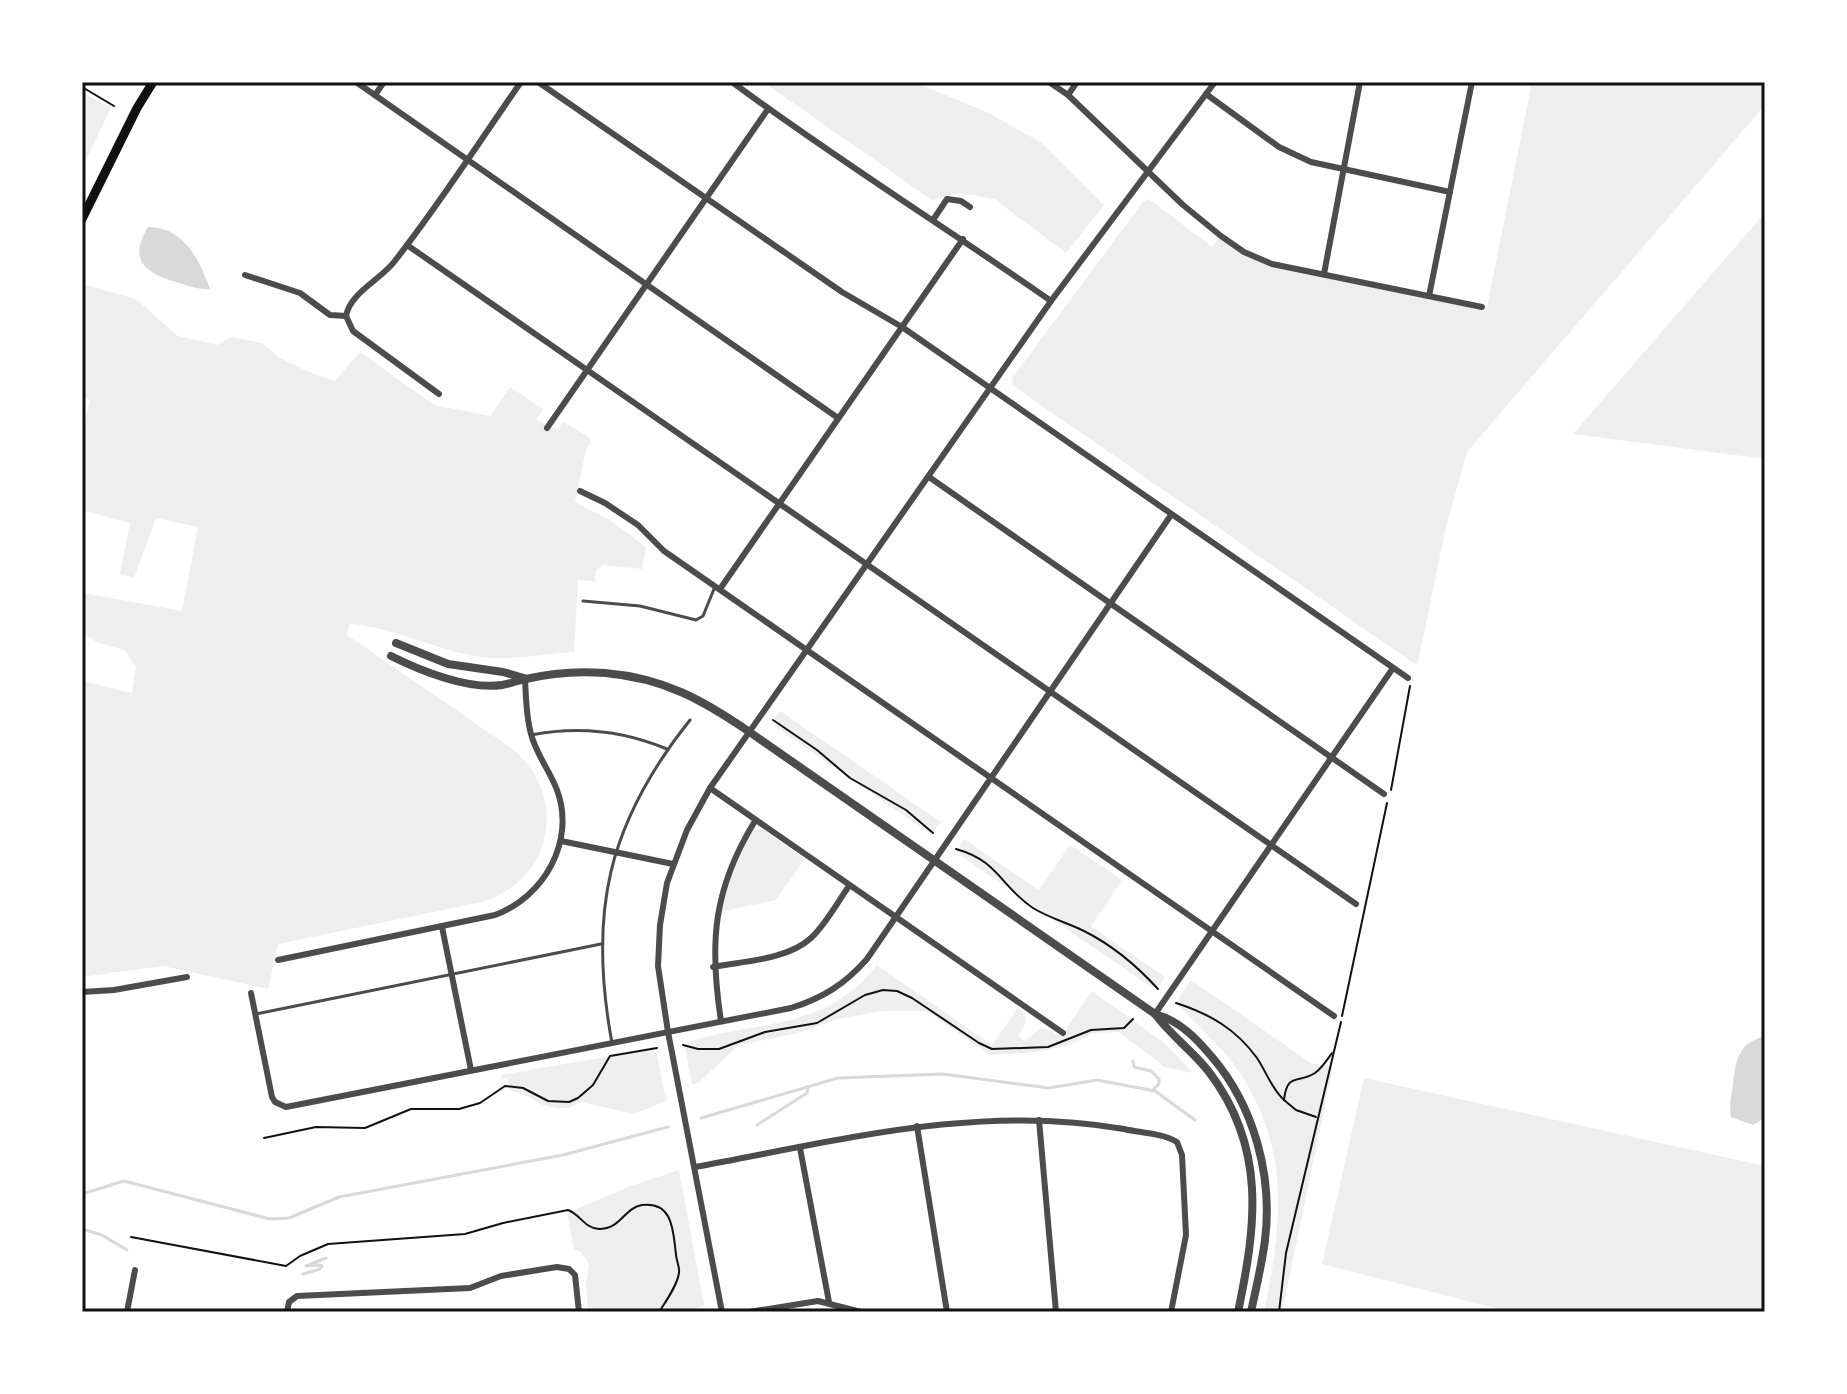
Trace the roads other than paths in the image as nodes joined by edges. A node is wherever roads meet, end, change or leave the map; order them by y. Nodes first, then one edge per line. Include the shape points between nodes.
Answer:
1 (153, 82) edge
2 (356, 82) edge
3 (384, 82) edge
4 (521, 82) edge
5 (538, 82) edge
6 (732, 82) edge
7 (1049, 82) edge
8 (1077, 82) edge
9 (1215, 82) edge
10 (1360, 82) edge
11 (1472, 82) edge
12 (1206, 94) junction
13 (375, 95) junction
14 (1068, 95) junction
15 (768, 109) junction
16 (467, 159) junction
17 (1344, 170) junction
18 (1149, 172) junction
19 (1450, 192) junction
20 (706, 198) junction
21 (970, 207) dead end
22 (82, 219) edge
23 (933, 220) junction
24 (963, 239) junction
25 (407, 245) junction
26 (1324, 274) junction
27 (245, 275) dead end
28 (646, 284) junction
29 (1429, 296) junction
30 (1051, 301) junction
31 (1482, 307) dead end
32 (346, 316) junction
33 (902, 327) junction
34 (587, 370) junction
35 (990, 389) junction
36 (439, 394) dead end
37 (838, 418) junction
38 (547, 428) dead end
39 (929, 477) junction
40 (580, 491) dead end
41 (778, 504) junction
42 (1171, 515) junction
43 (867, 565) junction
44 (717, 587) junction
45 (583, 601) dead end
46 (1110, 605) junction
47 (396, 643) dead end
48 (808, 650) junction
49 (391, 656) dead end
50 (1393, 668) junction
51 (525, 679) junction
52 (1410, 679) road end
53 (1051, 691) junction
54 (690, 720) dead end
55 (751, 733) junction
56 (531, 735) junction
57 (667, 749) junction
58 (1332, 759) junction
59 (992, 777) junction
60 (710, 788) junction
61 (1384, 794) dead end
62 (755, 821) junction
63 (561, 841) junction
64 (1273, 845) junction
65 (617, 852) junction
66 (933, 861) junction
67 (673, 864) junction
68 (849, 886) junction
69 (1356, 904) dead end
70 (895, 918) junction
71 (442, 927) junction
72 (1213, 931) junction
73 (601, 944) junction
74 (278, 960) dead end
75 (713, 967) junction
76 (451, 974) junction
77 (187, 977) dead end
78 (82, 992) edge
79 (251, 993) dead end
80 (255, 1014) junction
81 (1155, 1014) junction
82 (1334, 1016) dead end
83 (721, 1021) junction
84 (668, 1032) junction
85 (1063, 1033) dead end
86 (612, 1043) junction
87 (471, 1070) junction
88 (1039, 1120) junction
89 (917, 1126) junction
90 (800, 1148) junction
91 (695, 1167) junction
92 (135, 1270) dead end
93 (829, 1302) junction
94 (778, 1309) edge
95 (127, 1312) edge
96 (287, 1312) edge
97 (579, 1312) edge
98 (722, 1312) edge
99 (749, 1312) edge
100 (861, 1312) edge
101 (947, 1312) edge
102 (1056, 1312) edge
103 (1171, 1312) edge
104 (1238, 1312) edge
105 (1251, 1312) edge

1 - 22 main road
2 - 13 street
3 - 13 street
4 - 16 street
5 - 20 street
6 - 15 street
7 - 14 street
8 - 14 street
9 - 12 street
10 - 17 street
11 - 19 street
12 - 17 street via 1292,155
12 - 18 street
13 - 16 street
14 - 18 street
15 - 20 street
15 - 23 street
16 - 25 street
16 - 28 street
17 - 19 street
17 - 26 street
18 - 26 street via 1244,252 1272,264
18 - 30 street
19 - 29 street
20 - 28 street
20 - 33 street
21 - 23 street via 947,199
23 - 24 street
24 - 30 street
24 - 33 street
25 - 32 street via 354,299
25 - 34 street
26 - 29 street
27 - 32 street via 300,293 330,315
28 - 34 street
28 - 37 street
29 - 31 street
30 - 35 street
32 - 36 street via 353,331
33 - 35 street
33 - 37 street
34 - 38 street
34 - 41 street
35 - 39 street
35 - 42 street
37 - 41 street
39 - 43 street
39 - 46 street
40 - 44 street via 638,525 664,551
41 - 43 street
41 - 44 street
42 - 46 street
42 - 50 street
43 - 48 street
43 - 53 street
44 - 45 lane via 696,620 640,606
44 - 48 street
46 - 53 street
46 - 58 street
47 - 51 street via 448,664
48 - 55 street
48 - 59 street
49 - 51 street via 466,682 503,685
50 - 52 street
50 - 58 street
51 - 55 street via 603,673 660,683 708,703
51 - 56 street
53 - 59 street
53 - 64 street
54 - 57 lane
55 - 60 street
55 - 66 street
56 - 57 lane via 614,733
56 - 63 street via 559,797
57 - 65 lane via 636,799
58 - 61 street
58 - 64 street
59 - 66 street
59 - 72 street
60 - 62 street
60 - 67 street
62 - 68 street
62 - 75 street via 720,899
63 - 65 street
63 - 71 street via 546,875 520,902 495,915
64 - 69 street
64 - 72 street
65 - 67 street
65 - 73 lane
66 - 70 street
66 - 81 street
67 - 84 street via 663,903 658,966
68 - 70 street
68 - 75 street via 803,944
70 - 83 street via 867,959 839,987 791,1008
70 - 85 street
71 - 74 street
71 - 76 street
72 - 81 street
72 - 82 street
73 - 76 lane
73 - 86 lane
75 - 83 street
76 - 80 lane
76 - 87 street
77 - 78 street
79 - 80 street
80 - 87 street via 272,1097 281,1105
81 - 104 street via 1226,1098 1248,1157 1254,1223
81 - 105 street via 1173,1019 1202,1045 1238,1094 1252,1126 1267,1214
83 - 84 street
84 - 86 street
84 - 91 street
86 - 87 street
88 - 89 street
88 - 102 street
88 - 103 street via 1096,1124 1166,1137 1179,1145 1186,1235
89 - 90 street
89 - 101 street
90 - 91 street
90 - 93 street
91 - 98 street
92 - 95 street
93 - 94 street
93 - 100 street
94 - 99 street
96 - 97 street via 297,1296 470,1288 501,1276 557,1267 575,1275

